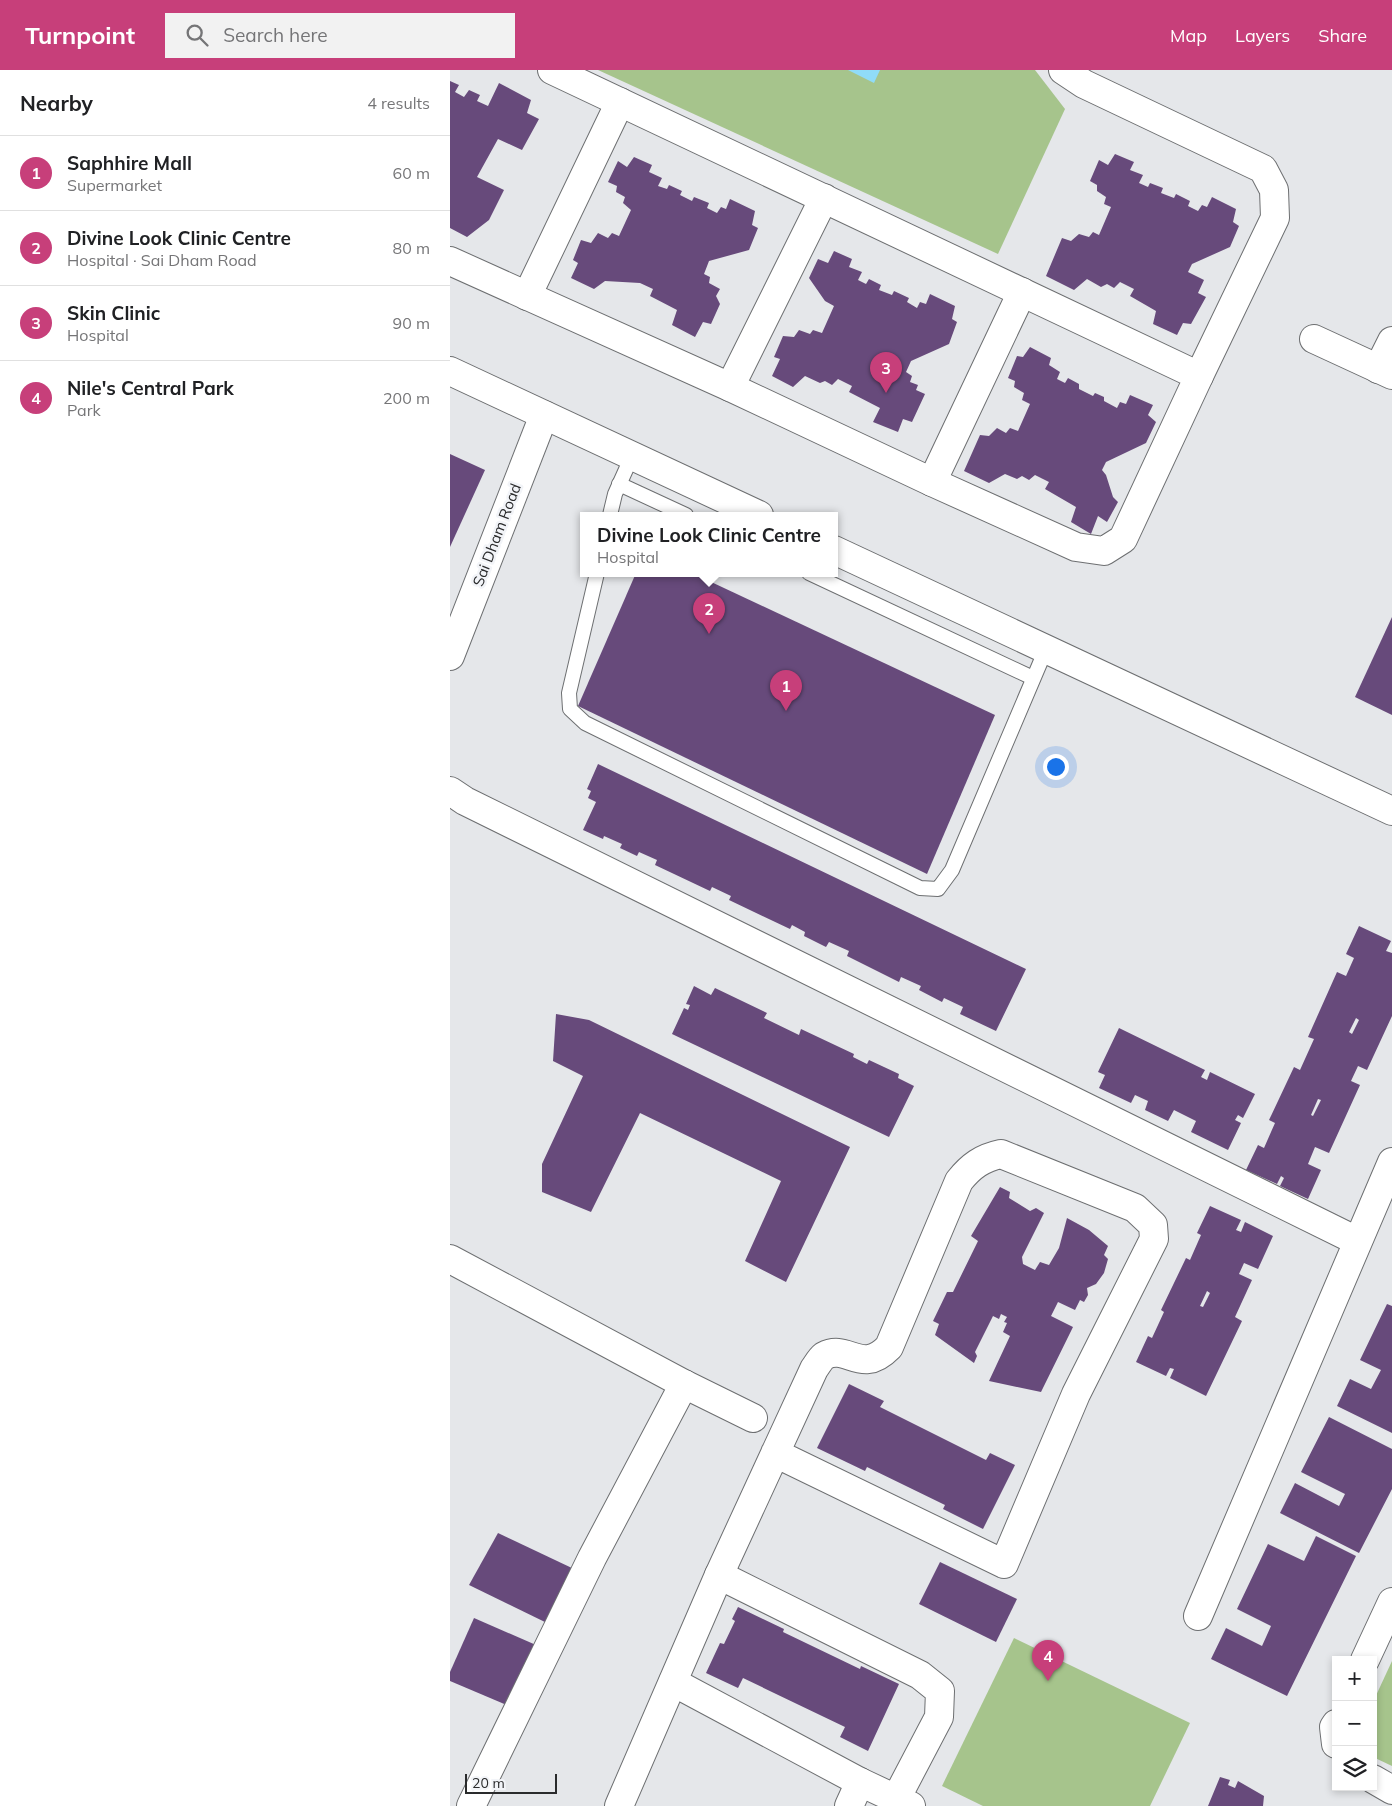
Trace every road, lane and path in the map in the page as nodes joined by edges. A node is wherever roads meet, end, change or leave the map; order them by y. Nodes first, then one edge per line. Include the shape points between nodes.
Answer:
1 (552, 70) edge
2 (1063, 70) edge
3 (620, 102) junction
4 (824, 198) junction
5 (450, 261) edge
6 (1022, 292) junction
7 (526, 296) junction
8 (1314, 339) dead end
9 (1392, 341) edge
10 (450, 371) edge
11 (1385, 372) edge
12 (1199, 376) junction
13 (730, 387) junction
14 (544, 415) junction
15 (632, 456) junction
16 (932, 482) junction
17 (619, 484) junction
18 (611, 512) edge
19 (680, 512) edge
20 (753, 512) edge
21 (838, 552) edge
22 (596, 577) edge
23 (818, 577) edge
24 (1046, 649) junction
25 (450, 656) edge
26 (1034, 678) junction
27 (450, 791) edge
28 (1392, 811) edge
29 (1392, 1162) edge
30 (1357, 1241) junction
31 (450, 1259) edge
32 (684, 1384) junction
33 (753, 1418) dead end
34 (775, 1453) junction
35 (719, 1575) junction
36 (1392, 1602) edge
37 (1198, 1616) dead end
38 (1367, 1656) edge
39 (673, 1682) junction
40 (860, 1782) junction
41 (1377, 1782) edge
42 (1392, 1790) edge
43 (904, 1802) edge
44 (471, 1806) edge
45 (619, 1806) edge
46 (849, 1806) edge

1 - 3 street
2 - 12 street via 1084,84 1262,169 1274,190 1275,218
3 - 4 street
3 - 7 street
4 - 6 street
4 - 13 street
5 - 7 street
6 - 12 street
6 - 16 street
7 - 13 street
8 - 11 street
9 - 11 street
10 - 14 street
12 - 16 street via 1123,540 1104,551 1076,547
13 - 16 street
14 - 15 street
14 - 25 street, Sai Dham Road
15 - 17 lane
15 - 20 street
17 - 18 lane
17 - 19 lane
21 - 24 street
22 - 26 lane via 569,693 570,709 585,723 920,888 938,889 952,870
23 - 26 lane
24 - 26 lane
24 - 28 street
27 - 30 street via 474,806
29 - 30 street
30 - 37 street
31 - 32 street
32 - 33 street
32 - 44 street via 592,1558
34 - 34 street via 822,1357 836,1353 868,1360 880,1356 889,1347 959,1180 970,1167 986,1157 1001,1154 1135,1208 1153,1225 1154,1239 1076,1394 1004,1564
34 - 35 street
35 - 39 street
35 - 43 street via 920,1675 940,1691 939,1717
36 - 38 street
39 - 40 street
39 - 45 street
40 - 43 street
40 - 46 street
41 - 42 street

